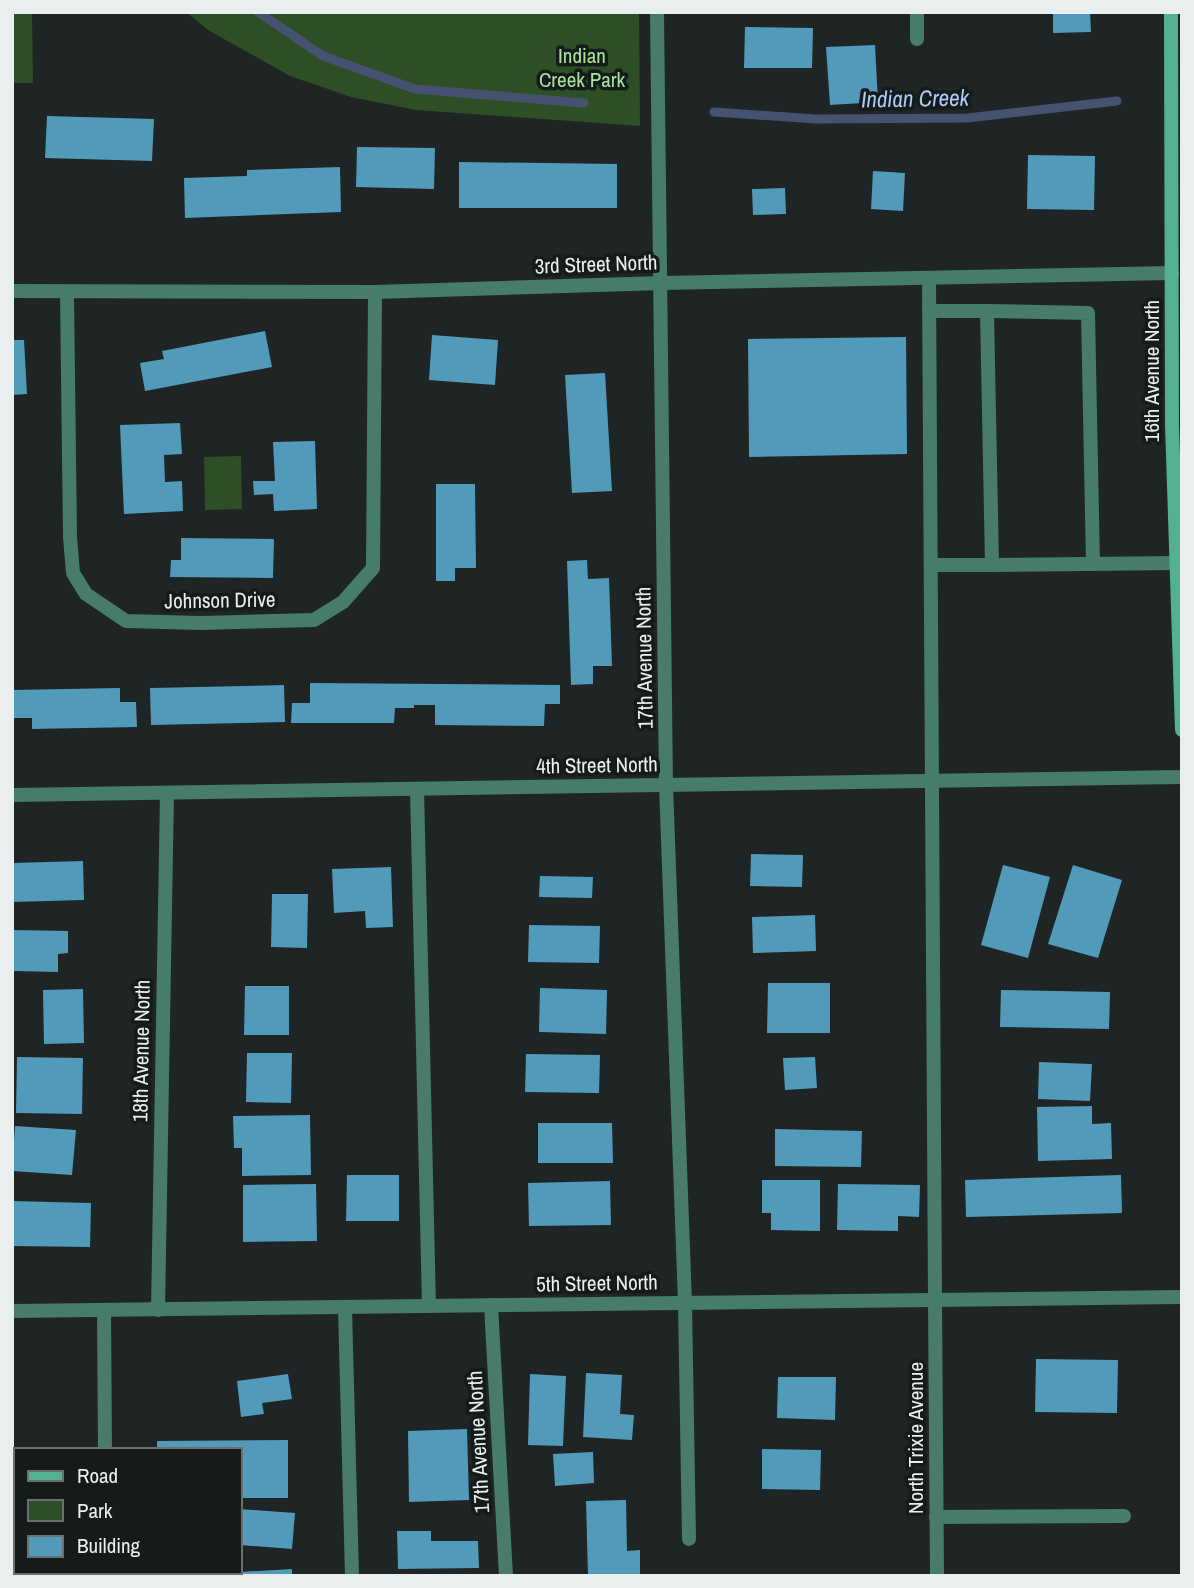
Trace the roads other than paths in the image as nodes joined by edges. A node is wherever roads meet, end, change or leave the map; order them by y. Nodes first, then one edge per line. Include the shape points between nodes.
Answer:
1 (657, 12) edge
2 (917, 12) edge
3 (1171, 12) edge
4 (917, 38) dead end
5 (1177, 273) edge
6 (929, 278) junction
7 (662, 283) junction
8 (12, 291) edge
9 (375, 292) junction
10 (67, 293) junction
11 (929, 311) junction
12 (987, 311) junction
13 (1177, 563) junction
14 (1093, 564) junction
15 (931, 565) junction
16 (992, 565) junction
17 (1182, 730) edge
18 (1182, 777) edge
19 (932, 781) junction
20 (666, 785) junction
21 (417, 789) junction
22 (167, 793) junction
23 (12, 795) edge
24 (1182, 1297) edge
25 (935, 1300) junction
26 (684, 1303) junction
27 (429, 1306) junction
28 (491, 1306) junction
29 (345, 1308) junction
30 (104, 1310) junction
31 (158, 1310) junction
32 (12, 1311) edge
33 (105, 1448) edge
34 (1124, 1516) dead end
35 (936, 1517) junction
36 (689, 1539) dead end
37 (352, 1576) edge
38 (506, 1576) edge
39 (937, 1576) edge

1 - 7 street, 17th Avenue North
2 - 4 street
3 - 5 main road, 16th Avenue North
5 - 6 street, 3rd Street North
5 - 13 main road, 16th Avenue North via 1172,425
6 - 7 street, 3rd Street North
6 - 11 street, North Trixie Avenue
7 - 9 street, 3rd Street North
7 - 20 street, 17th Avenue North
8 - 10 street, 3rd Street North
9 - 10 street, 3rd Street North
9 - 10 street, Johnson Drive via 373,568 343,601 314,620 201,623 126,621 86,594 73,573
11 - 12 street
11 - 15 street, North Trixie Avenue
12 - 14 street via 1088,313
12 - 16 street
13 - 14 street
13 - 17 main road, 16th Avenue North
14 - 16 street
15 - 16 street
15 - 19 street, North Trixie Avenue
18 - 19 street, 4th Street North
19 - 20 street, 4th Street North
19 - 25 street, North Trixie Avenue
20 - 21 street, 4th Street North
20 - 26 street, 17th Avenue North
21 - 22 street, 4th Street North
21 - 27 street
22 - 23 street, 4th Street North
22 - 31 street, 18th Avenue North
24 - 25 street, 5th Street North
25 - 26 street, 5th Street North
25 - 35 street, North Trixie Avenue
26 - 28 street, 5th Street North
26 - 36 street, 17th Avenue North
27 - 28 street, 5th Street North
27 - 29 street, 5th Street North
28 - 38 street, 17th Avenue North
29 - 31 street, 5th Street North
29 - 37 street
30 - 31 street, 5th Street North
30 - 32 street, 5th Street North
30 - 33 street
34 - 35 street
35 - 39 street, North Trixie Avenue

